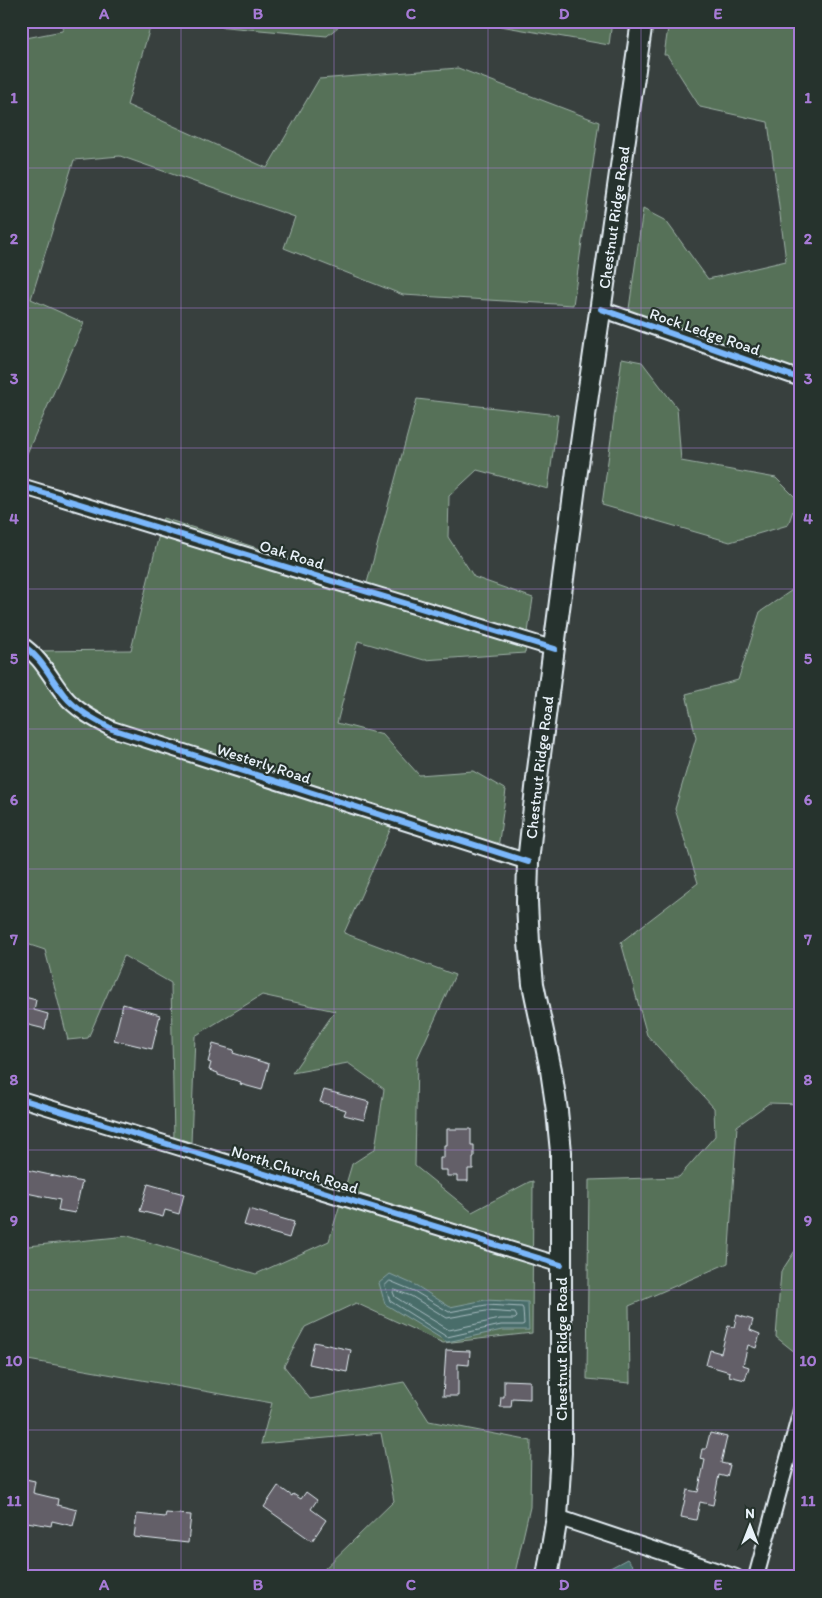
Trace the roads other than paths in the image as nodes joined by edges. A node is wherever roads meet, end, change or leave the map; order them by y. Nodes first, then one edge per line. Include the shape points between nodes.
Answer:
1 (642, 21) edge
2 (601, 309) junction
3 (801, 379) edge
4 (21, 486) edge
5 (21, 644) edge
6 (555, 649) junction
7 (528, 862) junction
8 (21, 1100) edge
9 (561, 1265) junction
10 (801, 1410) edge
11 (557, 1517) junction
12 (548, 1577) edge
13 (736, 1577) edge
14 (756, 1577) edge

1 - 2 main road, Chestnut Ridge Road
2 - 3 street, Rock Ledge Road
2 - 6 main road, Chestnut Ridge Road
4 - 6 street, Oak Road
5 - 7 street, Westerly Road via 41,662 64,696 92,719 112,729
6 - 7 main road, Chestnut Ridge Road
7 - 9 main road, Chestnut Ridge Road via 533,984 551,1070 561,1152
8 - 9 street, North Church Road
9 - 11 main road, Chestnut Ridge Road via 561,1453
10 - 14 street
11 - 12 main road, Chestnut Ridge Road
11 - 13 street

